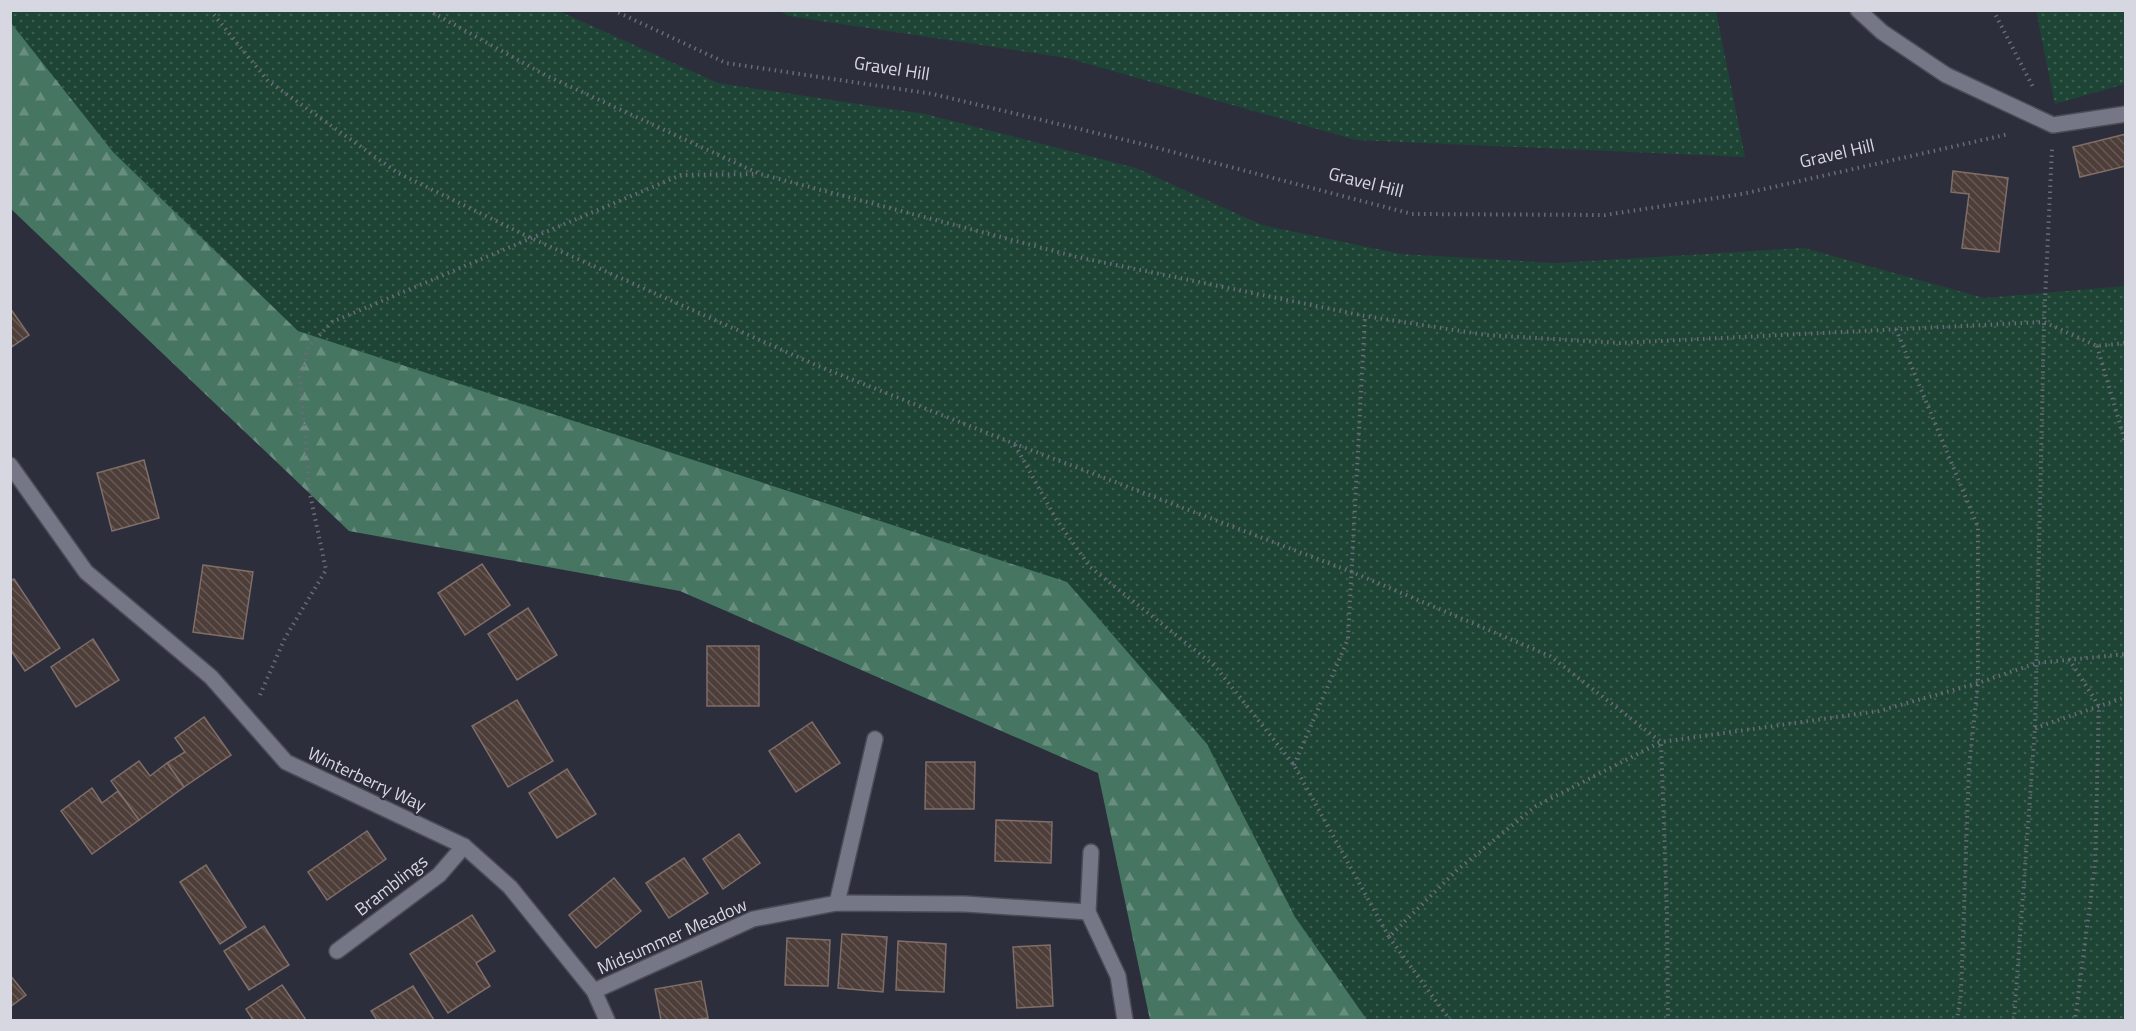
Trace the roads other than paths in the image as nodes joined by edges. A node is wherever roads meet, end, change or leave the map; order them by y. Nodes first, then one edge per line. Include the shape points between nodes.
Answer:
1 (1858, 10) edge
2 (2126, 114) edge
3 (10, 465) edge
4 (875, 739) dead end
5 (464, 846) junction
6 (1091, 852) dead end
7 (837, 903) junction
8 (1088, 912) junction
9 (337, 951) dead end
10 (594, 991) junction
11 (607, 1020) edge
12 (1125, 1020) edge

1 - 2 street via 1882,32 1946,75 2053,125
3 - 5 street, Winterberry Way via 86,572 211,677 286,762
4 - 7 street
5 - 9 street, Bramblings via 439,875
5 - 10 street, Winterberry Way via 510,887
6 - 8 street
7 - 8 street, Midsummer Meadow via 965,904
7 - 10 street, Midsummer Meadow via 753,919
8 - 12 street via 1118,976
10 - 11 street, Winterberry Way

